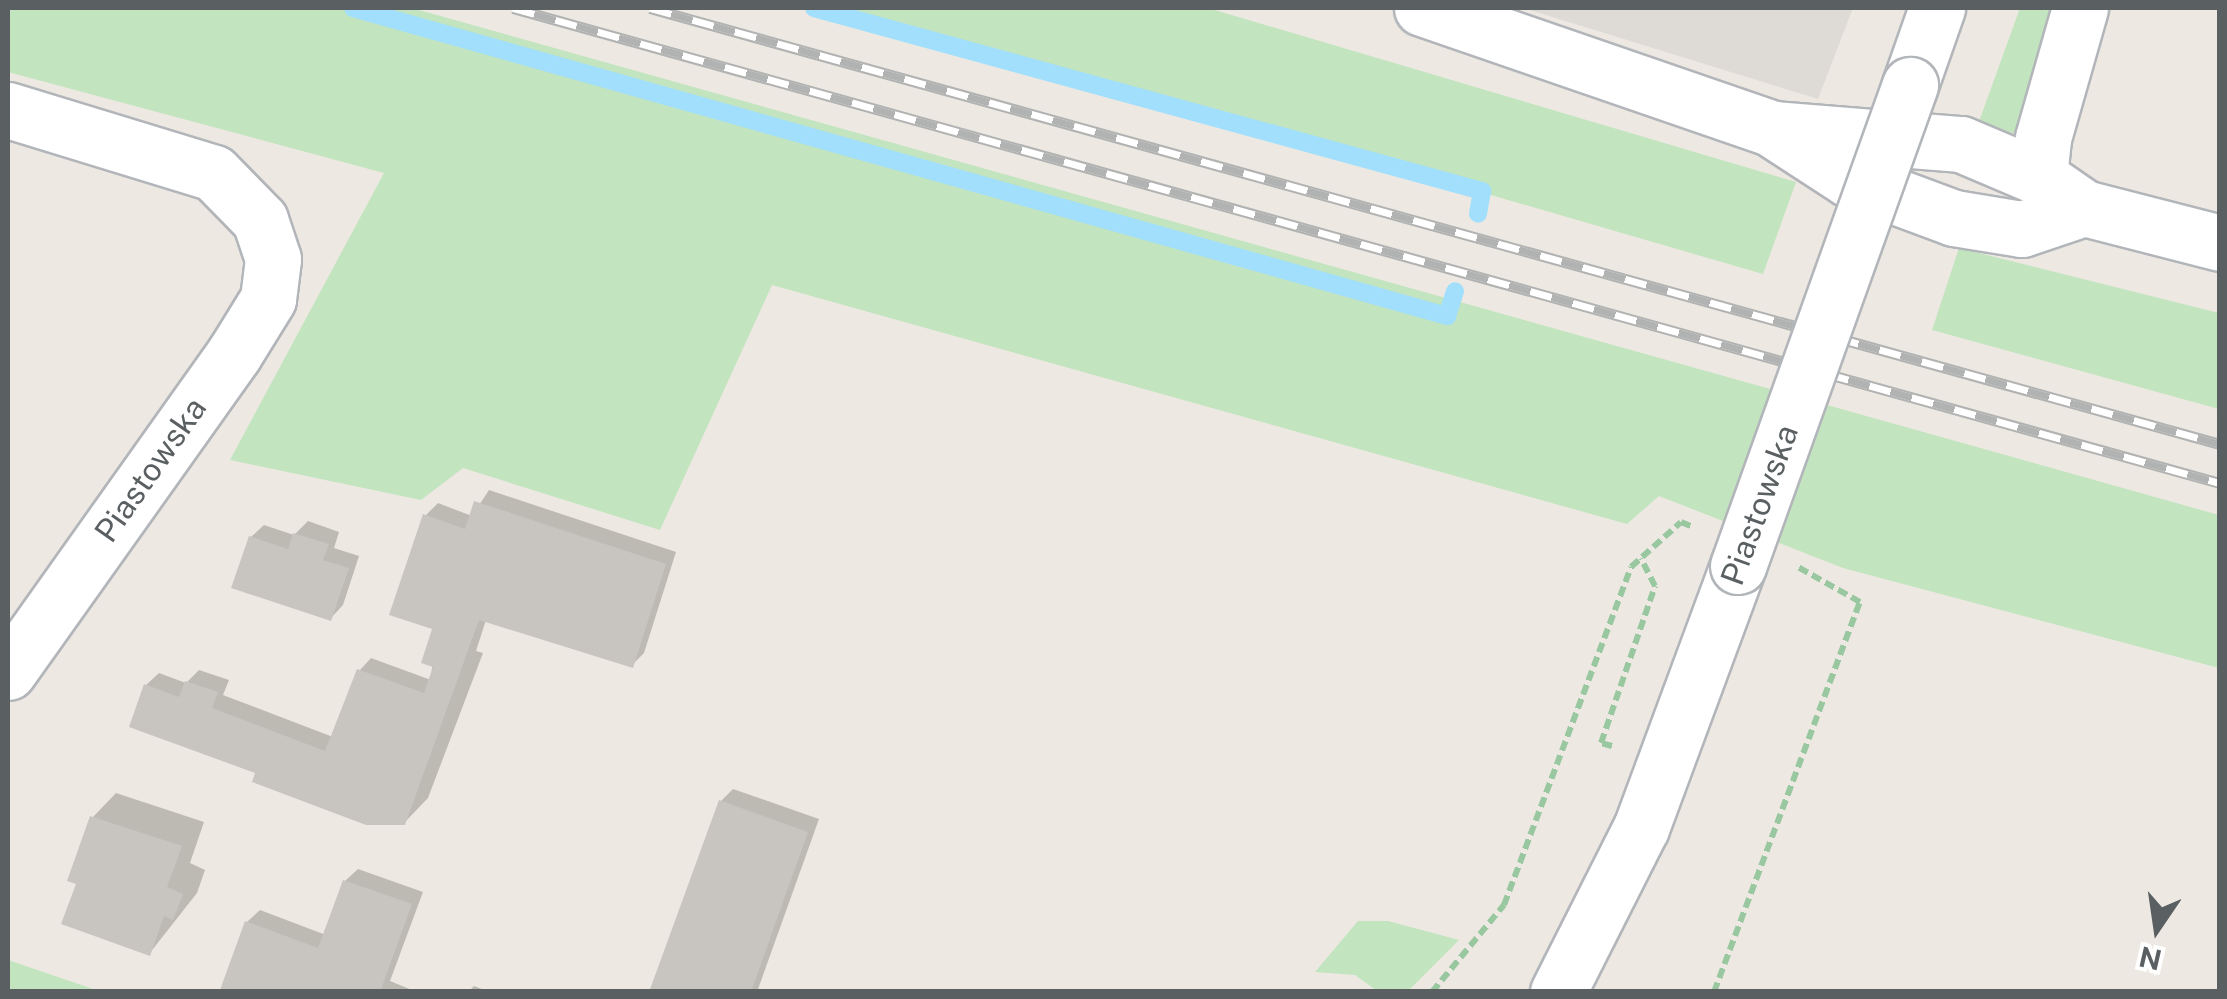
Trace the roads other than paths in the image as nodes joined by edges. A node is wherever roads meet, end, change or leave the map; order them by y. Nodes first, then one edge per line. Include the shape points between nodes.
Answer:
1 (1422, 8) edge
2 (1937, 8) edge
3 (2080, 8) edge
4 (8, 110) edge
5 (1773, 129) junction
6 (2039, 177) junction
7 (2084, 208) junction
8 (2220, 244) edge
9 (8, 672) edge
10 (1558, 992) edge

1 - 5 street
2 - 10 street, Piastowska, bridge via 1640,828
3 - 6 street via 2043,138
4 - 9 street, Piastowska via 214,173 260,220 273,259 268,299 234,354
5 - 6 street via 1961,144
5 - 7 street via 1849,179 1954,218 2022,229
6 - 7 street
7 - 8 street

